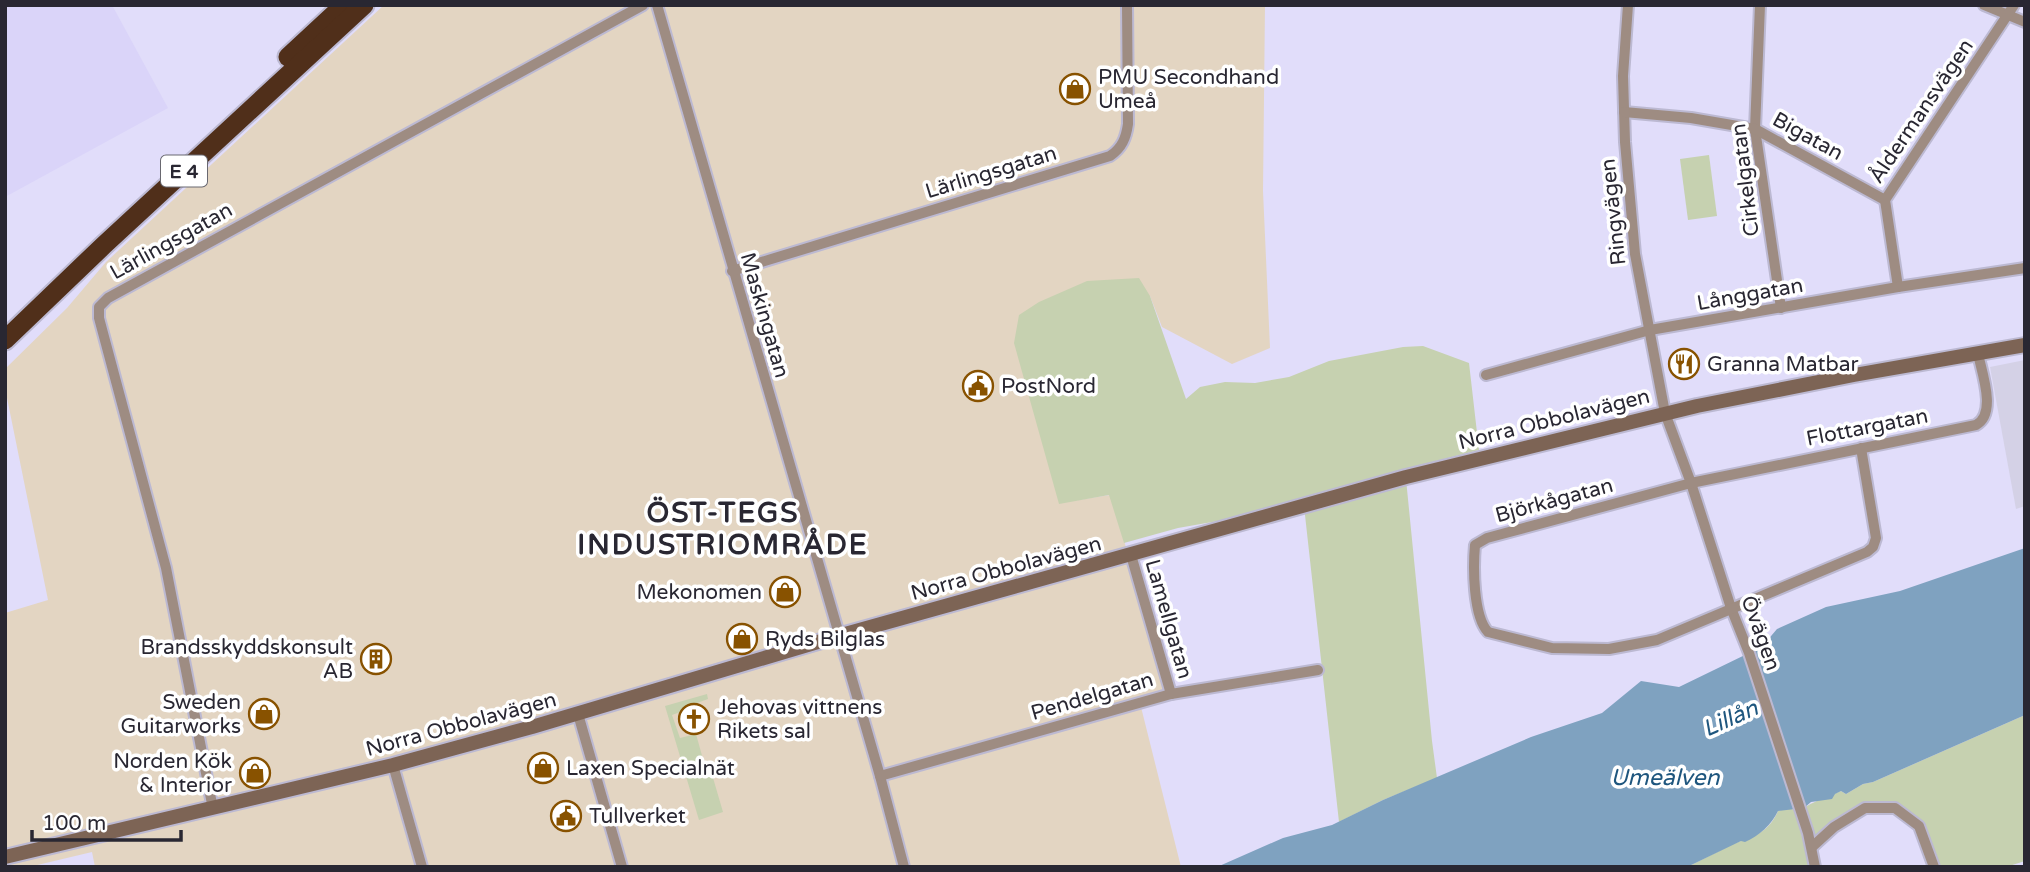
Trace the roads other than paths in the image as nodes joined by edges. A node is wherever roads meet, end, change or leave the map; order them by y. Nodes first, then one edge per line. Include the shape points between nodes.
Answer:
1 (344, 5) edge
2 (364, 5) edge
3 (643, 5) edge
4 (657, 5) edge
5 (1127, 5) edge
6 (1628, 5) edge
7 (1760, 5) edge
8 (1984, 5) edge
9 (2011, 10) edge
10 (2025, 22) edge
11 (1624, 112) junction
12 (1755, 130) junction
13 (1885, 200) junction
14 (2025, 268) edge
15 (732, 271) junction
16 (1898, 287) junction
17 (1781, 308) junction
18 (5, 323) edge
19 (1650, 330) junction
20 (5, 340) edge
21 (2025, 345) edge
22 (1978, 354) junction
23 (1486, 374) dead end
24 (1665, 413) junction
25 (1861, 447) junction
26 (1691, 483) junction
27 (1131, 555) junction
28 (1731, 608) junction
29 (838, 636) junction
30 (1318, 670) dead end
31 (1171, 694) junction
32 (578, 714) junction
33 (393, 765) junction
34 (880, 776) junction
35 (213, 809) junction
36 (1812, 847) junction
37 (5, 858) edge
38 (422, 867) edge
39 (622, 867) edge
40 (904, 867) edge
41 (1815, 867) edge
42 (1934, 867) edge

1 - 18 highway, E 4
2 - 20 highway, E 4
3 - 35 street, Lärlingsgatan via 118,292 99,307 166,568
4 - 15 street, Maskingatan
5 - 15 street, Lärlingsgatan via 1128,124 1117,152
6 - 11 street, Ringvägen
7 - 12 street, Cirkelgatan
8 - 9 street
9 - 10 street
9 - 13 street, Åldermansvägen
11 - 12 street, Bigatan
11 - 19 street, Ringvägen via 1635,254
12 - 13 street, Bigatan
12 - 17 street, Cirkelgatan
13 - 16 street, Åldermansvägen
14 - 16 street, Långgatan
15 - 29 street, Maskingatan
16 - 17 street, Långgatan
17 - 19 street, Långgatan
19 - 23 street, Långgatan
19 - 24 street, Ringvägen
21 - 22 street, Norra Obbolavägen
22 - 24 street, Norra Obbolavägen
22 - 25 street, Flottargatan via 1988,409 1981,422
24 - 26 street, Övägen
24 - 27 street, Norra Obbolavägen via 1406,477
25 - 26 street, Flottargatan
25 - 28 street via 1874,547
26 - 28 street, Övägen
26 - 28 street, Björkågatan via 1475,545 1479,619 1489,632 1552,648 1609,649 1657,640
27 - 29 street, Norra Obbolavägen
27 - 31 street, Lamellgatan
28 - 36 street, Övägen
29 - 32 street, Norra Obbolavägen
29 - 34 street, Maskingatan
30 - 31 street, Pendelgatan
31 - 34 street, Pendelgatan
32 - 33 street, Norra Obbolavägen
32 - 39 street
33 - 35 street, Norra Obbolavägen
33 - 38 street
34 - 40 street, Maskingatan
35 - 37 street, Norra Obbolavägen
36 - 41 street, Övägen
36 - 42 street via 1865,808 1895,808 1919,826

